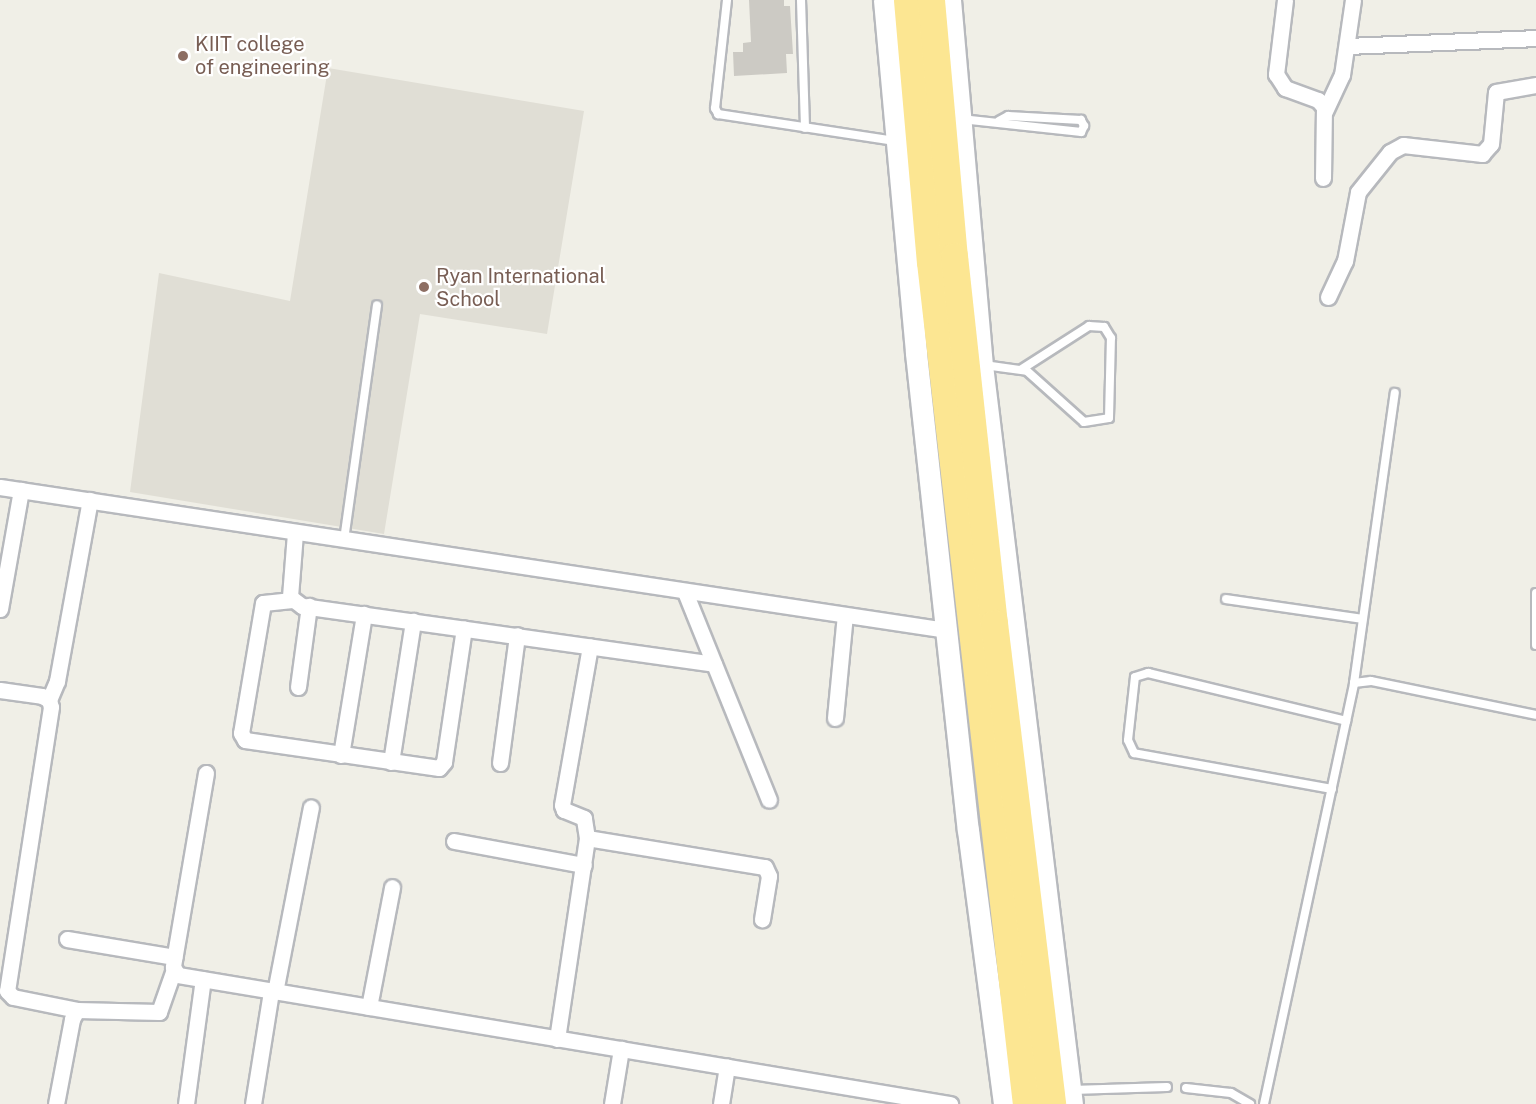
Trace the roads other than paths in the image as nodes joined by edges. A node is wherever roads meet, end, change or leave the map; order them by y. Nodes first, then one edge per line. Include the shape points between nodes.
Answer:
1 (727, 0) edge
2 (801, 0) edge
3 (884, 0) edge
4 (907, 0) edge
5 (931, 0) edge
6 (950, 0) edge
7 (1285, 0) edge
8 (1353, 0) edge
9 (1536, 38) edge
10 (1347, 46) junction
11 (1536, 85) edge
12 (1325, 111) junction
13 (959, 119) junction
14 (999, 121) junction
15 (805, 128) junction
16 (899, 141) junction
17 (1323, 178) dead end
18 (1328, 297) dead end
19 (377, 305) dead end
20 (982, 365) junction
21 (1022, 369) junction
22 (1395, 393) dead end
23 (0, 487) edge
24 (21, 490) junction
25 (90, 500) junction
26 (295, 533) junction
27 (344, 540) junction
28 (685, 592) junction
29 (1536, 593) edge
30 (1226, 599) dead end
31 (292, 600) junction
32 (309, 606) junction
33 (0, 609) edge
34 (364, 614) junction
35 (845, 615) junction
36 (1363, 619) junction
37 (413, 621) junction
38 (464, 628) junction
39 (947, 630) junction
40 (517, 635) junction
41 (1536, 645) edge
42 (590, 646) junction
43 (714, 664) junction
44 (1354, 683) junction
45 (298, 687) dead end
46 (0, 690) edge
47 (50, 700) junction
48 (1536, 715) edge
49 (835, 718) dead end
50 (1346, 721) junction
51 (341, 755) junction
52 (391, 762) junction
53 (500, 763) dead end
54 (206, 773) dead end
55 (1332, 789) junction
56 (769, 800) dead end
57 (311, 807) dead end
58 (587, 838) junction
59 (454, 841) dead end
60 (584, 865) junction
61 (392, 887) dead end
62 (762, 919) dead end
63 (68, 939) dead end
64 (174, 964) junction
65 (203, 979) junction
66 (273, 992) junction
67 (369, 1006) junction
68 (77, 1010) junction
69 (557, 1039) junction
70 (621, 1049) junction
71 (727, 1066) junction
72 (1167, 1087) dead end
73 (1186, 1088) dead end
74 (871, 1098) edge
75 (1065, 1099) edge
76 (56, 1104) edge
77 (186, 1104) edge
78 (253, 1104) edge
79 (612, 1104) edge
80 (721, 1104) edge
81 (950, 1104) edge
82 (1004, 1104) edge
83 (1026, 1104) edge
84 (1250, 1104) edge
85 (1264, 1104) edge

1 - 15 lane via 716,112 724,117
2 - 15 lane
3 - 16 main road
4 - 83 highway via 931,274
5 - 75 highway via 965,363
6 - 13 main road
7 - 12 street via 1276,74 1282,85 1318,100
8 - 10 street
9 - 10 street
10 - 12 street via 1338,88
11 - 18 street via 1496,92 1491,144 1482,154 1403,145 1390,152 1358,192 1345,261
12 - 17 street
13 - 14 lane
13 - 20 main road
14 - 14 lane via 1008,116 1081,120 1084,126 1081,132 1008,126
15 - 16 lane
16 - 39 main road via 916,353
19 - 27 lane
20 - 21 lane
20 - 75 main road
21 - 21 lane via 1078,419 1091,423 1109,418 1111,338 1104,327 1089,326
22 - 36 lane
23 - 24 street
24 - 25 street
24 - 33 street
25 - 26 street
25 - 47 street via 57,681
26 - 27 street
26 - 31 street
27 - 28 street
28 - 35 street
28 - 43 street
29 - 41 lane
30 - 36 lane
31 - 32 street
31 - 51 street via 263,603 241,736
32 - 34 street
32 - 45 street
34 - 37 street
34 - 51 street
35 - 39 street
35 - 49 street
36 - 44 lane
37 - 38 street
37 - 52 street
38 - 40 street
38 - 52 street via 442,766
39 - 82 main road
40 - 42 street
40 - 53 street
42 - 43 street
42 - 58 street via 562,805 564,810 584,818
43 - 56 street
44 - 48 lane via 1371,681
44 - 50 lane
46 - 47 street
47 - 68 street via 7,991 13,997
50 - 55 lane
50 - 55 lane via 1148,673 1135,677 1128,740 1134,753
51 - 52 street
54 - 64 street
55 - 85 lane
57 - 66 street
58 - 60 street
58 - 62 street via 765,867 769,876
59 - 60 street
60 - 69 street
61 - 67 street
63 - 64 street
64 - 65 street
64 - 68 street via 159,1012
65 - 66 street
65 - 77 street
66 - 67 street
66 - 78 street
67 - 69 street
68 - 76 street
69 - 70 street
70 - 71 street
70 - 79 street
71 - 74 street
71 - 80 street
72 - 75 lane
73 - 84 lane via 1231,1093
74 - 81 street

